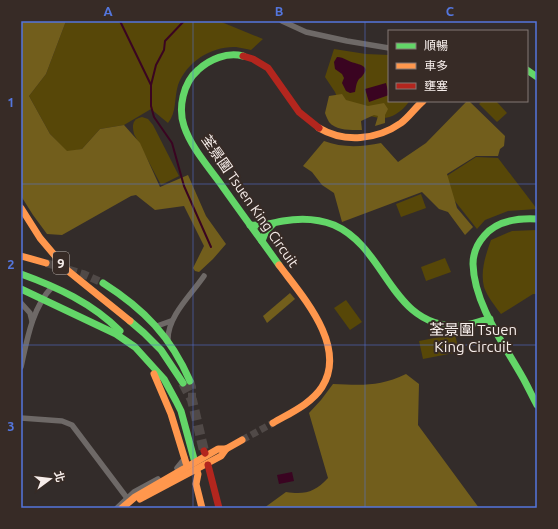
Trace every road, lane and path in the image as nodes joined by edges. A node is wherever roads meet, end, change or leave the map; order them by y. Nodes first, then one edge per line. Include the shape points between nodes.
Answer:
1 (282, 21) edge
2 (388, 48) edge
3 (528, 71) edge
4 (537, 77) edge
5 (422, 102) edge
6 (21, 208) edge
7 (537, 220) edge
8 (273, 224) junction
9 (250, 225) junction
10 (262, 240) junction
11 (21, 256) edge
12 (46, 263) tunnel mouth
13 (21, 274) edge
14 (204, 276) dead end
15 (103, 283) tunnel mouth
16 (52, 287) junction
17 (21, 289) edge
18 (21, 303) edge
19 (490, 319) junction
20 (32, 321) junction
21 (171, 321) junction
22 (157, 326) junction
23 (120, 331) dead end
24 (168, 339) junction
25 (21, 367) edge
26 (154, 374) dead end
27 (190, 381) tunnel mouth
28 (183, 383) tunnel mouth
29 (537, 405) edge
30 (21, 418) edge
31 (274, 423) tunnel mouth
32 (242, 440) tunnel mouth
33 (222, 451) junction
34 (194, 459) dead end
35 (185, 460) joint
36 (208, 465) dead end
37 (177, 468) dead end
38 (197, 471) dead end
39 (190, 477) dead end
40 (158, 479) dead end
41 (196, 484) junction
42 (127, 498) junction
43 (117, 508) edge
44 (122, 508) edge
45 (129, 508) edge
46 (202, 508) edge
47 (219, 508) edge

1 - 2 street via 306,32
3 - 4 main road
5 - 9 main road, 荃景圍 Tsuen King Circuit via 400,123 382,132 365,137 333,136 315,127 302,116 274,75 261,62 237,54 215,58 204,64 193,74 184,90 181,106 184,126 201,157
6 - 28 main road, 9 via 44,243 67,270 144,333 161,350
7 - 19 main road via 506,221 492,228 479,240 473,260 474,275 477,290
8 - 9 main road
8 - 10 main road
8 - 19 main road via 303,219 329,223 340,228 361,246 378,266 399,299 421,318 442,325 457,326
9 - 10 main road, 荃景圍 Tsuen King Circuit
10 - 31 main road, 荃景圍 Tsuen King Circuit via 318,321 327,340 331,359 325,382 313,398
11 - 12 main road
13 - 16 main road
14 - 21 street
15 - 22 main road via 130,300
16 - 20 street via 42,298
16 - 23 main road via 88,305
17 - 34 main road via 116,334 135,347 164,379 176,401
18 - 20 street via 30,313
19 - 29 main road
20 - 25 street
21 - 22 street
21 - 24 street
22 - 24 main road
24 - 27 main road
26 - 35 main road via 171,414
30 - 42 street via 62,421 72,426
32 - 33 main road
33 - 44 main road via 135,497
33 - 45 main road
35 - 37 street
36 - 47 main road
38 - 41 main road
39 - 41 main road
40 - 42 street
41 - 46 main road
42 - 43 street

